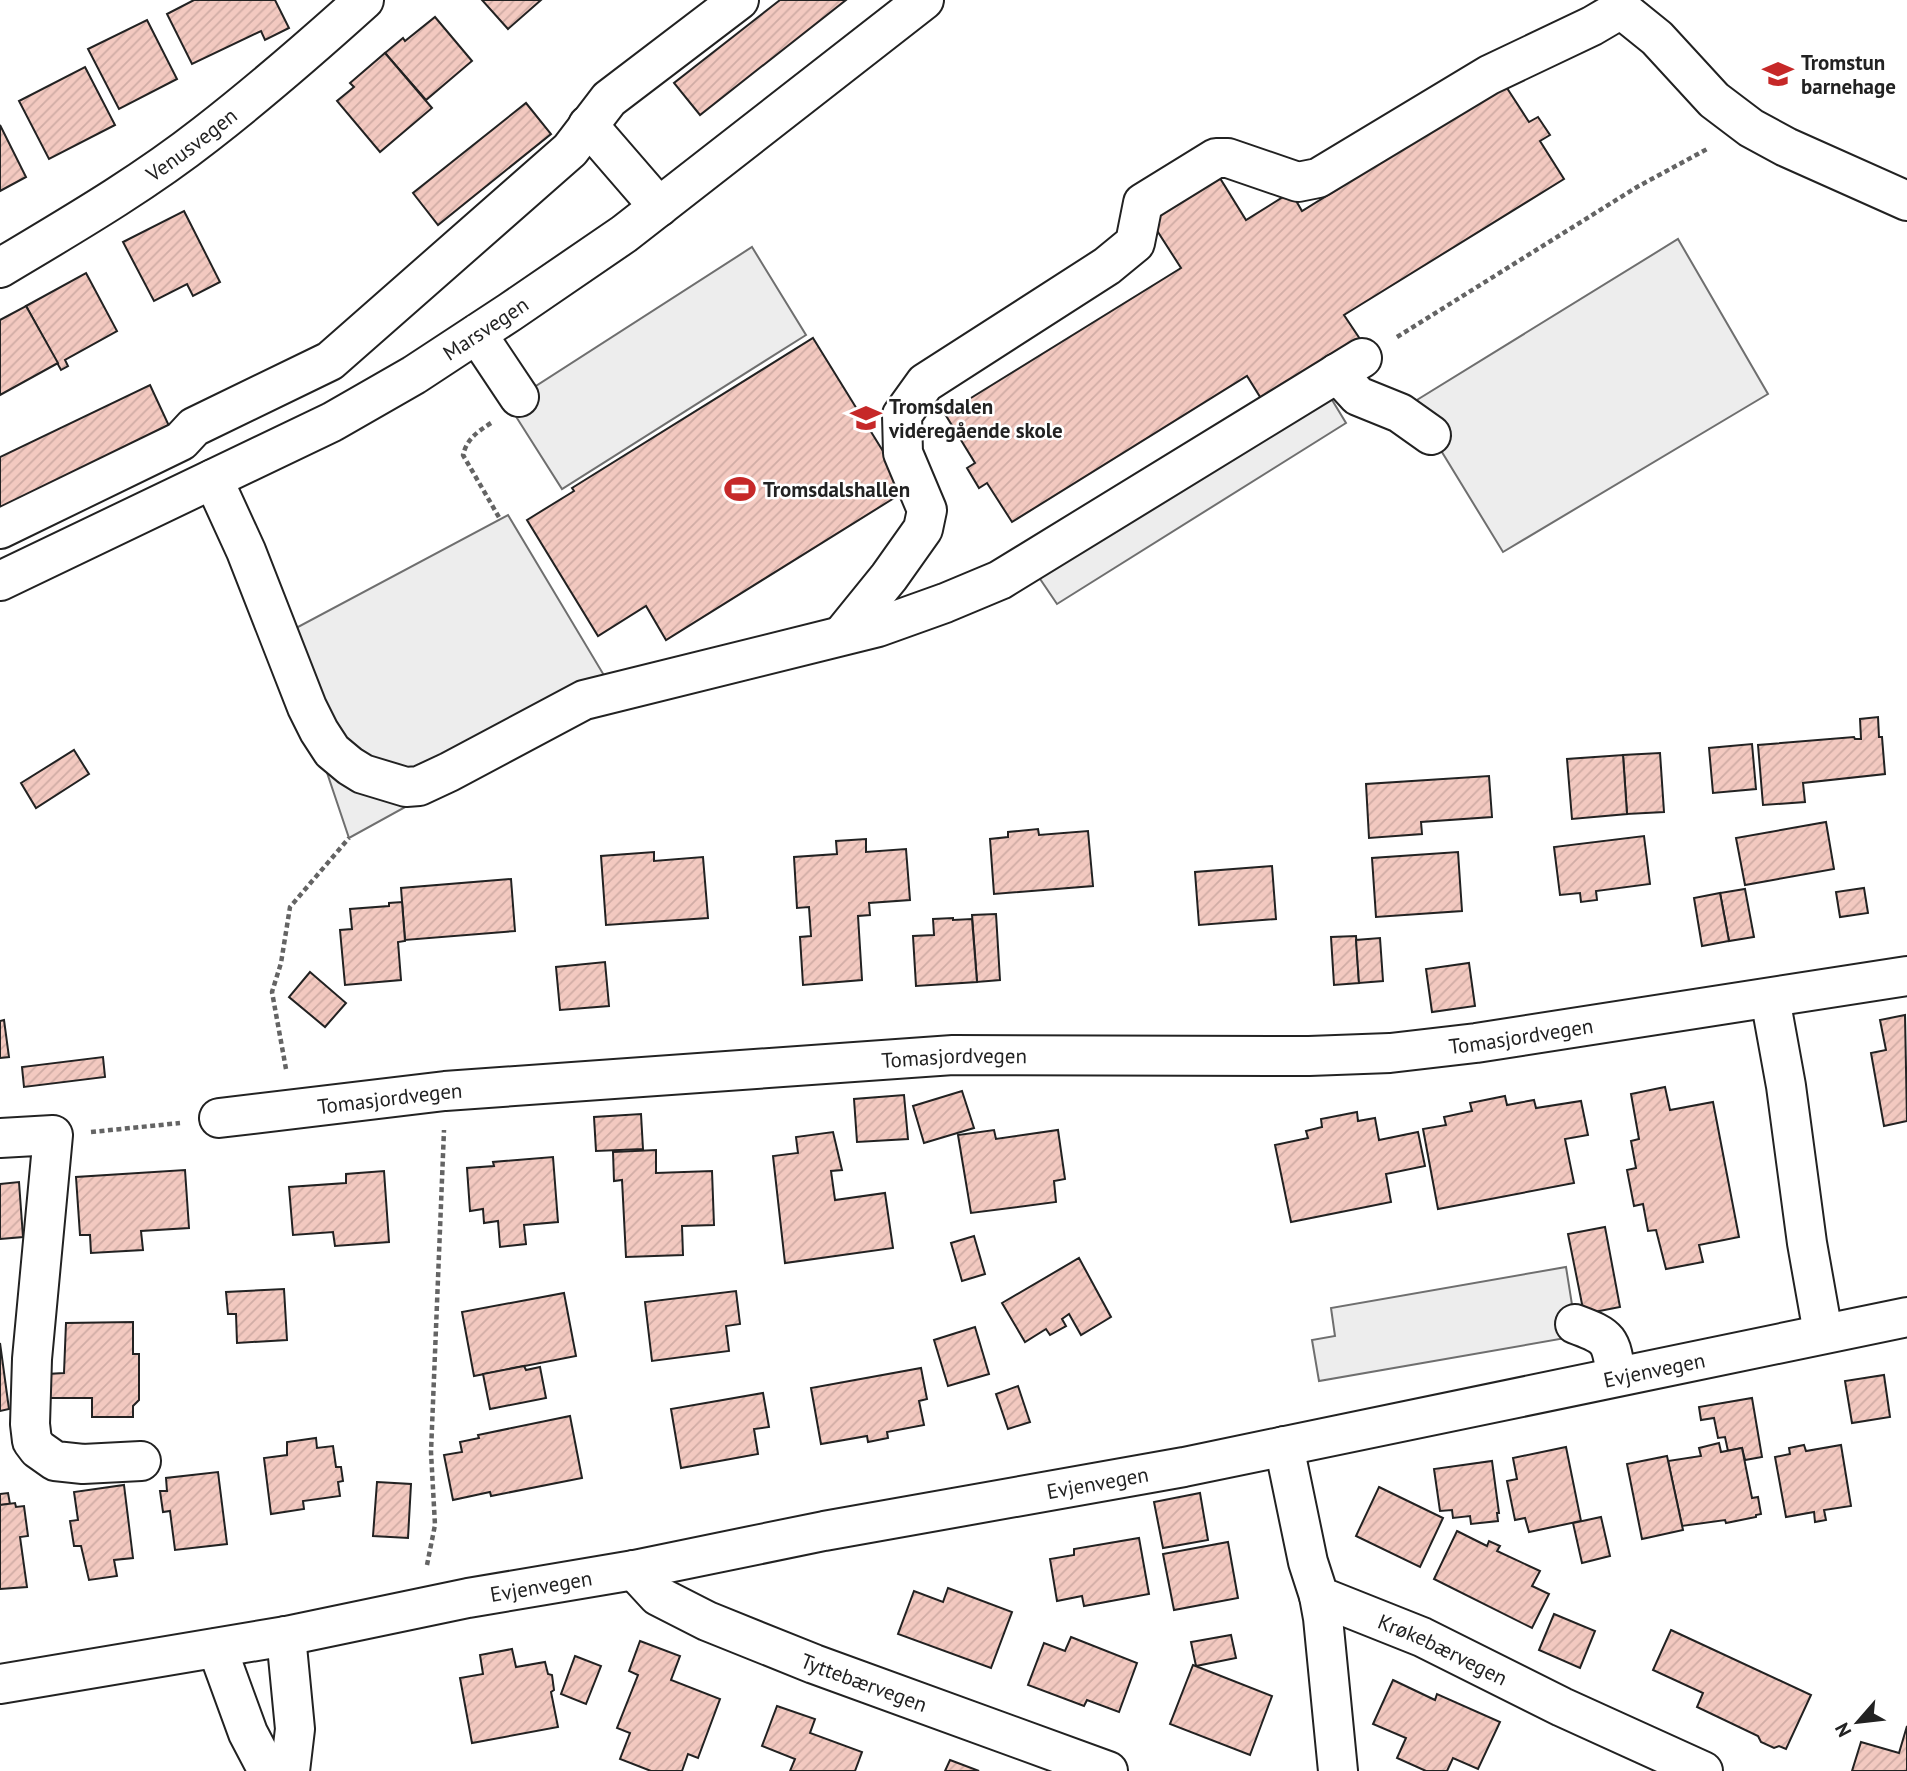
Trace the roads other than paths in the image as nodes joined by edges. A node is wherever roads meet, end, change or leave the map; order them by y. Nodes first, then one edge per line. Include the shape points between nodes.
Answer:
1 (364, 0) edge
2 (739, 0) edge
3 (924, 0) edge
4 (589, 125) junction
5 (1907, 201) edge
6 (659, 207) junction
7 (0, 268) edge
8 (477, 334) junction
9 (509, 407) road end
10 (1432, 435) dead end
11 (213, 479) junction
12 (0, 529) edge
13 (0, 581) edge
14 (842, 635) junction
15 (1907, 976) edge
16 (1770, 998) junction
17 (219, 1118) road end
18 (0, 1139) edge
19 (1907, 1317) edge
20 (1575, 1324) dead end
21 (1824, 1333) junction
22 (1616, 1376) junction
23 (1284, 1446) junction
24 (141, 1461) dead end
25 (634, 1570) junction
26 (1319, 1596) junction
27 (286, 1636) junction
28 (216, 1648) junction
29 (0, 1684) edge
30 (268, 1771) edge
31 (290, 1771) edge
32 (1108, 1771) edge
33 (1338, 1771) edge
34 (1703, 1771) edge

1 - 7 street, Venusvegen via 196,142 114,199
2 - 4 street via 609,99
3 - 6 street, Marsvegen
4 - 6 street
4 - 12 street via 570,150 330,362
5 - 14 street via 1751,128 1714,100 1657,38 1621,9 1489,75 1318,178 1298,182 1216,158 1143,203 1135,243 1107,266 925,383 902,415 903,453 927,510 923,529
6 - 8 street, Marsvegen
8 - 9 street
8 - 11 street, Marsvegen via 332,422
10 - 14 street via 1400,413 1358,396 1350,366 1009,575 901,620
11 - 13 street, Marsvegen
11 - 14 street via 319,731 341,761 363,774 406,787 419,786 584,700
15 - 16 street, Tomasjordvegen
16 - 17 street, Tomasjordvegen via 1390,1053 954,1055 445,1091
16 - 21 street
18 - 24 street via 53,1135 32,1359 32,1441 55,1461
19 - 21 street, Evjenvegen
20 - 22 street via 1600,1334 1612,1348
21 - 22 street, Evjenvegen
22 - 23 street, Evjenvegen
23 - 25 street, Evjenvegen
23 - 26 street
25 - 27 street, Evjenvegen
25 - 32 street, Tyttebærvegen via 658,1596 707,1621
26 - 33 street
26 - 34 street, Krøkebærvegen via 1422,1637
27 - 28 street, Evjenvegen
27 - 31 street via 295,1729
28 - 29 street, Evjenvegen
28 - 30 street via 248,1733

